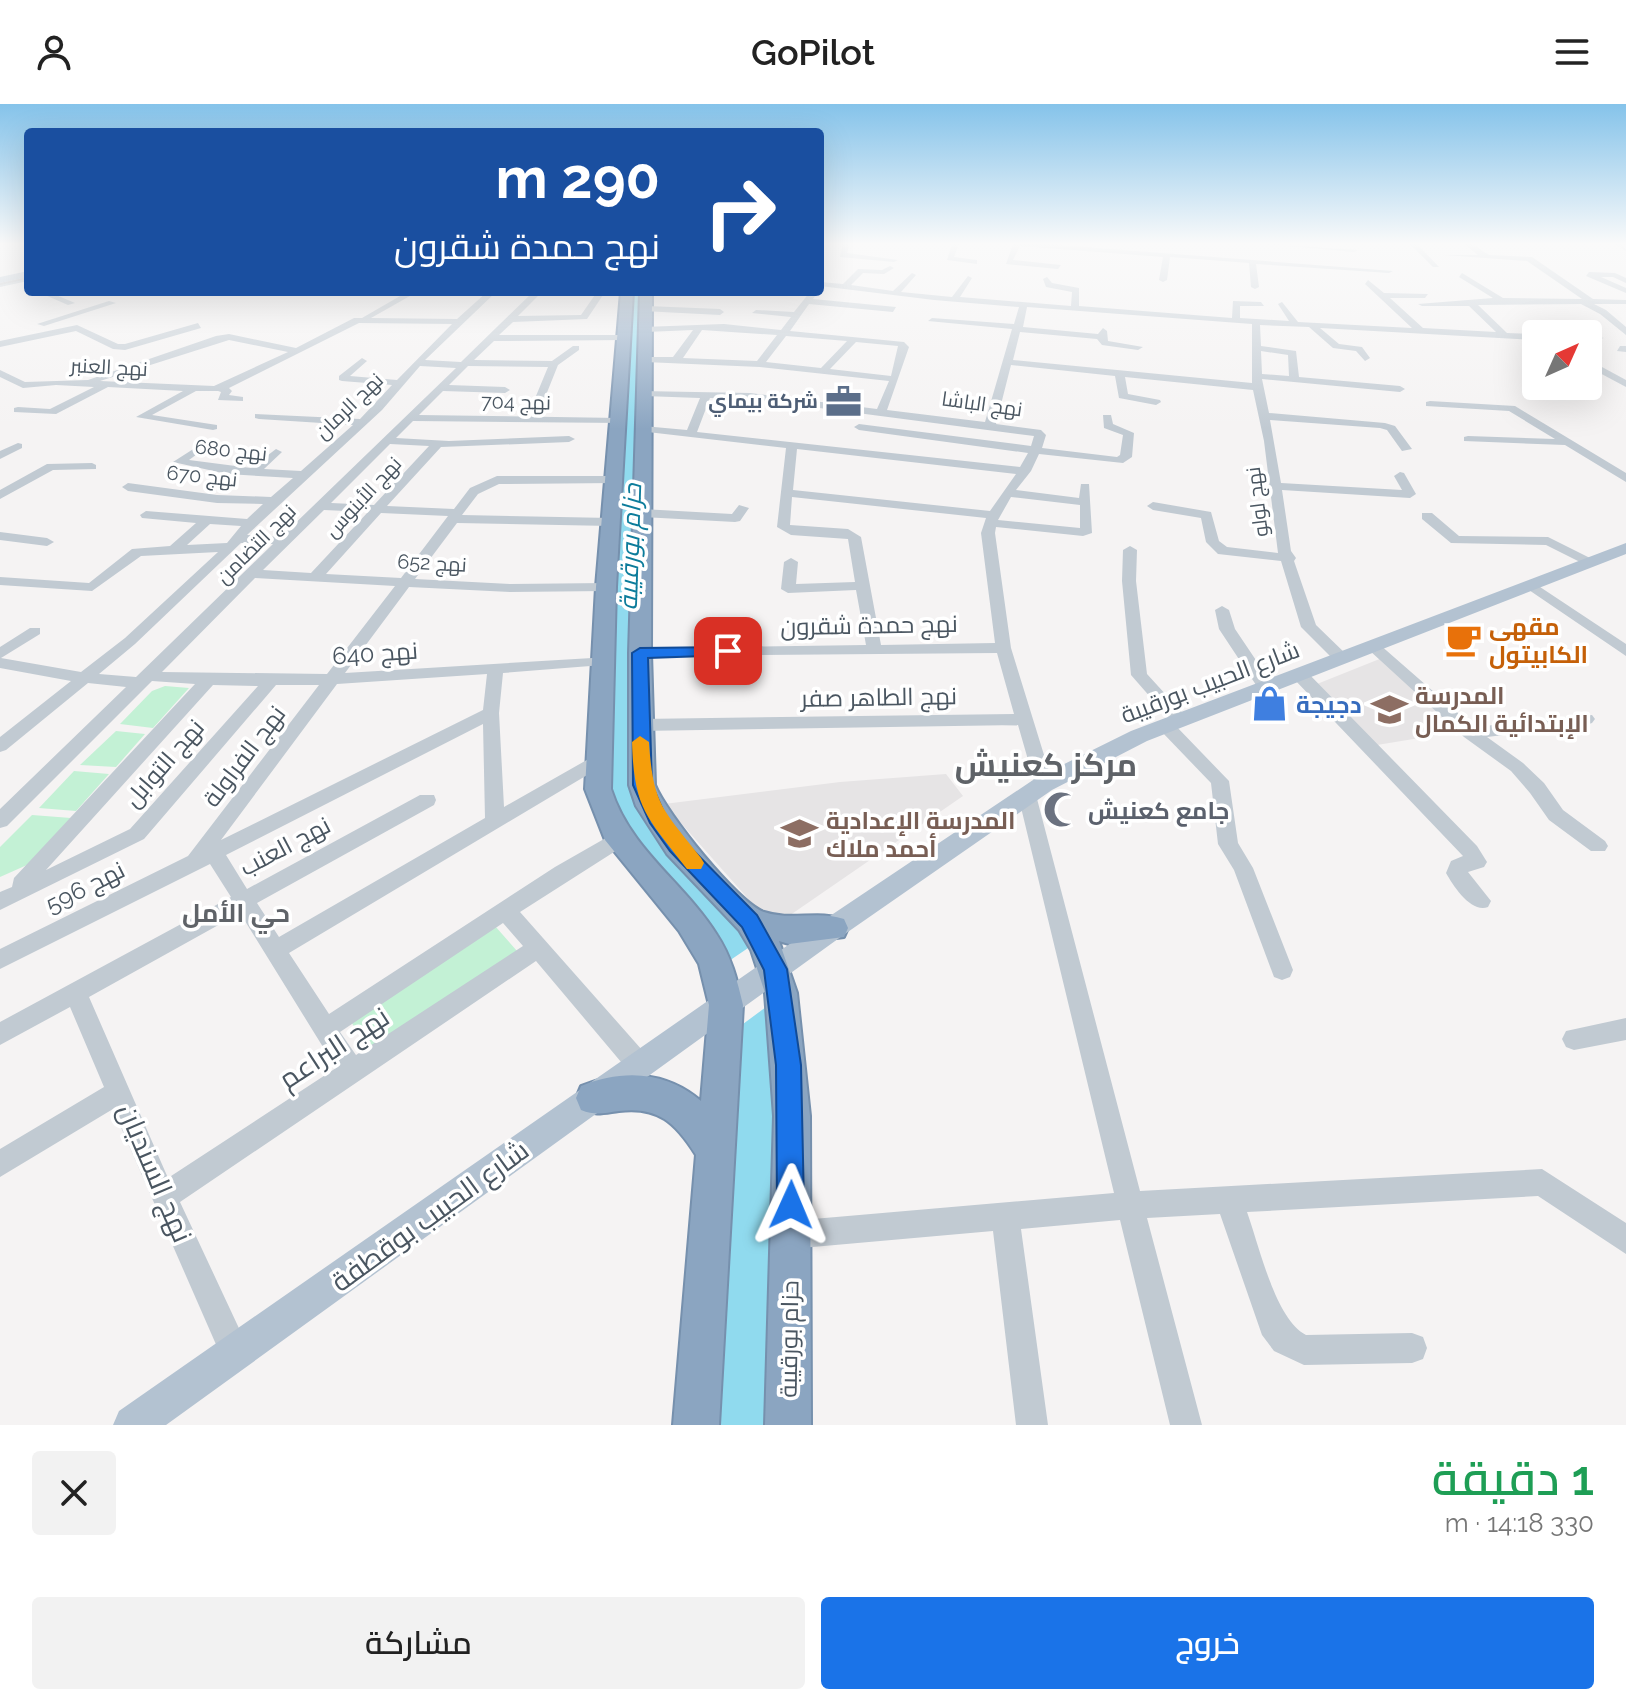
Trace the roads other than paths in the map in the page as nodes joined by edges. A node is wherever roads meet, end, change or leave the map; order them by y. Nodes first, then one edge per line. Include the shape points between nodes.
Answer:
1 (103, 306) edge
2 (387, 306) edge
3 (477, 306) edge
4 (524, 306) edge
5 (592, 306) edge
6 (643, 306) edge
7 (660, 306) edge
8 (804, 306) edge
9 (857, 306) edge
10 (1023, 306) edge
11 (1069, 306) edge
12 (1075, 306) joint
13 (1236, 306) edge
14 (1283, 306) edge
15 (1394, 306) edge
16 (1474, 306) edge
17 (1593, 306) edge
18 (893, 309) dead end
19 (1109, 309) junction
20 (720, 312) dead end
21 (756, 313) dead end
22 (796, 318) junction
23 (362, 319) junction
24 (511, 319) junction
25 (932, 321) dead end
26 (1236, 321) junction
27 (459, 322) junction
28 (808, 322) dead end
29 (1256, 322) junction
30 (1296, 325) junction
31 (1311, 325) junction
32 (198, 326) dead end
33 (700, 327) junction
34 (1019, 328) junction
35 (787, 331) junction
36 (1422, 332) junction
37 (1626, 332) edge
38 (635, 333) junction
39 (43, 334) junction
40 (1505, 336) junction
41 (1101, 337) junction
42 (1522, 337) edge
43 (491, 338) junction
44 (854, 339) junction
45 (0, 344) edge
46 (1138, 347) dead end
47 (576, 348) dead end
48 (1257, 348) junction
49 (294, 350) junction
50 (1365, 358) dead end
51 (645, 359) junction
52 (677, 359) junction
53 (362, 361) dead end
54 (713, 361) junction
55 (1006, 362) junction
56 (421, 363) junction
57 (465, 364) junction
58 (554, 364) junction
59 (760, 364) junction
60 (819, 371) junction
61 (1602, 371) edge
62 (0, 373) edge
63 (1120, 373) junction
64 (893, 379) junction
65 (1294, 380) junction
66 (809, 381) dead end
67 (1257, 382) junction
68 (82, 383) junction
69 (398, 383) junction
70 (1626, 384) edge
71 (106, 385) junction
72 (703, 385) junction
73 (220, 388) junction
74 (441, 388) junction
75 (194, 389) junction
76 (1400, 389) dead end
77 (644, 393) junction
78 (1497, 398) dead end
79 (239, 399) dead end
80 (497, 400) dead end
81 (1156, 402) dead end
82 (1430, 404) dead end
83 (536, 408) dead end
84 (1511, 408) junction
85 (18, 410) dead end
86 (489, 410) dead end
87 (876, 410) junction
88 (259, 416) dead end
89 (1263, 416) junction
90 (1107, 417) dead end
91 (412, 418) junction
92 (481, 420) junction
93 (363, 422) junction
94 (631, 425) junction
95 (990, 425) junction
96 (213, 427) dead end
97 (859, 427) junction
98 (691, 433) junction
99 (569, 439) dead end
100 (1468, 439) dead end
101 (388, 441) junction
102 (438, 443) junction
103 (1564, 443) junction
104 (18, 446) dead end
105 (792, 446) junction
106 (198, 449) dead end
107 (846, 449) junction
108 (1037, 449) junction
109 (1406, 449) dead end
110 (276, 452) dead end
111 (0, 456) edge
112 (92, 467) dead end
113 (1025, 471) junction
114 (253, 472) junction
115 (302, 475) junction
116 (1400, 476) dead end
117 (1626, 478) edge
118 (615, 479) junction
119 (1274, 486) junction
120 (128, 487) dead end
121 (1085, 487) dead end
122 (787, 493) junction
123 (1008, 493) junction
124 (0, 495) edge
125 (273, 501) junction
126 (1084, 502) junction
127 (322, 506) junction
128 (1153, 506) dead end
129 (743, 508) dead end
130 (380, 509) junction
131 (642, 513) junction
132 (146, 515) dead end
133 (455, 516) junction
134 (1427, 516) dead end
135 (992, 519) junction
136 (207, 520) junction
137 (611, 522) junction
138 (250, 523) junction
139 (0, 536) edge
140 (287, 541) junction
141 (47, 542) dead end
142 (234, 543) junction
143 (1626, 548) edge
144 (174, 550) junction
145 (1130, 550) dead end
146 (1289, 558) junction
147 (791, 562) dead end
148 (1591, 562) junction
149 (255, 574) junction
150 (315, 577) junction
151 (0, 581) edge
152 (403, 581) junction
153 (19, 583) junction
154 (1531, 585) junction
155 (861, 586) junction
156 (606, 587) junction
157 (0, 596) edge
158 (1222, 610) dead end
159 (35, 631) dead end
160 (1374, 647) junction
161 (874, 648) junction
162 (1003, 648) junction
163 (1626, 651) edge
164 (640, 653) junction
165 (0, 654) edge
166 (1342, 659) junction
167 (603, 660) junction
168 (0, 663) edge
169 (496, 668) junction
170 (1300, 675) junction
171 (84, 678) junction
172 (147, 679) junction
173 (207, 681) junction
174 (331, 681) junction
175 (269, 683) junction
176 (1266, 687) junction
177 (491, 713) junction
178 (1023, 719) junction
179 (1586, 719) dead end
180 (1174, 724) junction
181 (640, 725) junction
182 (1470, 733) junction
183 (3, 740) edge
184 (598, 761) junction
185 (1035, 790) junction
186 (427, 800) dead end
187 (8, 806) edge
188 (0, 821) edge
189 (495, 822) junction
190 (618, 840) junction
191 (1598, 846) dead end
192 (204, 856) junction
193 (19, 884) edge
194 (242, 899) junction
195 (1481, 901) dead end
196 (0, 902) edge
197 (506, 911) junction
198 (750, 921) junction
199 (833, 928) junction
200 (538, 948) junction
201 (275, 950) junction
202 (0, 960) edge
203 (776, 969) junction
204 (1282, 970) dead end
205 (75, 991) junction
206 (726, 1005) junction
207 (325, 1029) junction
208 (1626, 1029) edge
209 (0, 1034) edge
210 (1574, 1039) dead end
211 (641, 1067) junction
212 (352, 1071) junction
213 (120, 1091) junction
214 (594, 1098) junction
215 (713, 1147) junction
216 (0, 1164) edge
217 (163, 1197) junction
218 (1229, 1200) junction
219 (1132, 1205) junction
220 (1005, 1216) junction
221 (790, 1235) junction
222 (1626, 1240) edge
223 (1412, 1348) dead end
224 (236, 1354) junction
225 (133, 1425) edge
226 (696, 1425) edge
227 (788, 1425) edge
228 (1032, 1425) edge
229 (1186, 1425) edge

1 - 39 street via 34,327
2 - 23 street
3 - 27 street, نهج الرمان
4 - 24 street, نهج التضامن
5 - 24 street via 584,317
6 - 38 highway, حزام بورقيبة
7 - 20 street
8 - 22 street
9 - 18 street
10 - 34 street
11 - 12 street
12 - 19 street
13 - 26 street
14 - 30 street
15 - 36 street
16 - 40 street
17 - 37 street
19 - 26 street
19 - 41 street
21 - 22 street
22 - 28 street
22 - 35 street
23 - 27 street
23 - 49 street
24 - 43 street, نهج التضامن
25 - 34 street
26 - 29 street
27 - 56 street, نهج الرمان
29 - 30 street
29 - 48 street, نهج لولو
30 - 31 street
31 - 36 street
31 - 50 street via 1336,346 1360,349
32 - 39 street via 125,347 77,328
33 - 35 street
33 - 38 street
33 - 52 street
34 - 41 street
34 - 55 street
35 - 44 street
35 - 59 street
36 - 40 street
38 - 43 street
38 - 51 highway, حزام بورقيبة
38 - 94 highway, حزام بورقيبة
39 - 45 street
40 - 42 street
41 - 46 street via 1105,343
43 - 57 street, نهج التضامن
44 - 60 street
44 - 64 street via 903,345
47 - 58 street
48 - 65 street via 1293,353
48 - 67 street, نهج لولو
49 - 68 street via 219,338
49 - 73 street
51 - 52 street
51 - 77 highway, حزام بورقيبة
52 - 54 street
53 - 69 street via 342,378
54 - 59 street
54 - 72 street
55 - 63 street
55 - 95 street
56 - 57 street
56 - 69 street, نهج الرمان
57 - 58 street
57 - 74 street, نهج التضامن
58 - 83 street
59 - 60 street
60 - 64 street via 847,380
60 - 66 street
61 - 70 street
62 - 68 street, نهج العنبر via 19,384
63 - 67 street
63 - 81 street via 1123,396
64 - 87 street via 893,389
65 - 67 street
65 - 76 street
67 - 89 street, نهج لولو
68 - 71 street, نهج العنبر
69 - 93 street, نهج الرمان
71 - 75 street, نهج العنبر
71 - 85 street via 52,412
72 - 77 street, نهج الباشا
72 - 87 street, نهج الباشا
72 - 98 street
73 - 75 street, نهج العنبر
73 - 79 street via 227,391 222,398
74 - 80 street via 508,387
74 - 91 street, نهج التضامن
75 - 96 street via 141,417
77 - 94 highway, حزام بورقيبة
78 - 84 street
82 - 84 street
84 - 103 street
86 - 92 street
87 - 95 street, نهج الباشا
87 - 97 street
88 - 93 street
89 - 109 street via 1381,425 1391,428
89 - 119 street, نهج لولو
90 - 108 street via 1108,426 1129,433 1123,460
91 - 92 street, نهج 704
91 - 101 street, نهج التضامن
92 - 94 street, نهج 704
93 - 115 street, نهج الرمان
94 - 98 street, نهج 704
94 - 118 highway, حزام بورقيبة
94 - 131 highway, حزام بورقيبة
95 - 108 street, نهج الباشا via 1037,432
97 - 107 street
97 - 108 street
98 - 105 street, نهج 704
99 - 102 street
100 - 103 street
101 - 102 street
101 - 127 street, نهج التضامن
102 - 130 street, نهج الأبنوس
103 - 117 street
104 - 111 street
105 - 107 street, نهج 704
105 - 122 street
106 - 114 street, نهج 680 via 179,462
107 - 113 street, نهج 704
108 - 113 street, نهج الباشا
110 - 114 street
112 - 124 street via 51,466
113 - 123 street, نهج الباشا
114 - 115 street, نهج 680
115 - 125 street, نهج الرمان
116 - 119 street via 1410,494
118 - 133 street, نهج الفراولة via 497,480 478,488
118 - 137 highway, حزام بورقيبة
119 - 146 street, نهج لولو
120 - 125 street, نهج 670
121 - 126 street
122 - 135 street
122 - 155 street via 783,527 854,537
123 - 126 street
123 - 135 street, نهج الباشا
125 - 138 street, نهج الرمان
126 - 135 street via 1083,532
127 - 130 street
127 - 140 street, نهج التضامن
128 - 146 street via 1207,515 1213,542 1223,551
129 - 131 street via 735,518
130 - 133 street
130 - 150 street, نهج الأبنوس
131 - 164 highway, حزام بورقيبة
132 - 136 street
133 - 137 street
133 - 152 street, نهج الفراولة
134 - 148 street via 1456,540 1548,541
135 - 162 street via 989,545
136 - 138 street
136 - 144 street
137 - 156 highway, حزام بورقيبة
138 - 142 street, نهج الرمان
139 - 141 street
140 - 142 street
140 - 149 street, نهج التضامن
142 - 144 street
142 - 171 street, نهج الرمان
143 - 148 main road, شارع الحبيب بورقيبة
144 - 153 street via 137,552 92,587
145 - 180 street via 1139,675
146 - 166 street, نهج لولو via 1309,627
147 - 155 street via 788,589
148 - 154 main road, شارع الحبيب بورقيبة
149 - 150 street, نهج 652
149 - 172 street, نهج التضامن
150 - 152 street, نهج 652
151 - 153 street
152 - 156 street, نهج 652
152 - 174 street, نهج الفراولة
153 - 157 street
154 - 160 main road, شارع الحبيب بورقيبة
154 - 163 street
155 - 161 street
156 - 167 highway, حزام بورقيبة
158 - 176 street via 1227,629
159 - 165 street
160 - 166 main road, شارع الحبيب بورقيبة
160 - 182 street
161 - 162 street, نهج حمدة شقرون
161 - 164 street, نهج حمدة شقرون
162 - 178 street
164 - 181 highway, حزام بورقيبة
166 - 170 main road, شارع الحبيب بورقيبة
167 - 169 street, نهج 640
167 - 184 highway, حزام بورقيبة
168 - 171 street, نهج 640
169 - 174 street, نهج 640
169 - 177 street
170 - 176 main road, شارع الحبيب بورقيبة
170 - 195 street via 1470,851 1477,862 1458,867 1456,873
171 - 172 street, نهج 640
171 - 183 street, نهج الرمان
172 - 173 street, نهج 640
172 - 187 street, نهج التضامن
173 - 175 street, نهج 640
173 - 193 street
174 - 175 street, نهج 640
174 - 192 street, نهج الفراولة
175 - 193 street, نهج التوابل via 137,834
176 - 180 main road, شارع الحبيب بورقيبة
177 - 189 street
177 - 192 street, نهج 596
178 - 181 street, نهج الطاهر صفر
178 - 185 street
179 - 182 street
180 - 185 main road, شارع الحبيب بورقيبة via 1090,758
180 - 204 street via 1220,781 1228,844 1243,868
181 - 198 highway, حزام بورقيبة via 642,785 650,806 677,846
182 - 191 street via 1511,762 1556,815
184 - 189 street
184 - 190 highway, حزام بورقيبة via 603,814
185 - 199 main road, شارع الحبيب بورقيبة
185 - 219 street via 1070,974
186 - 194 street, نهج العنب
187 - 188 street, نهج التضامن
189 - 201 street
190 - 197 street
190 - 206 highway, حزام بورقيبة via 703,940 717,966
192 - 194 street
192 - 202 street, نهج 596
193 - 196 street, نهج التوابل
194 - 201 street
194 - 205 street, نهج العنب
197 - 200 street
197 - 207 street
198 - 199 highway via 789,931
198 - 203 highway, حزام بورقيبة
199 - 203 main road, شارع الحبيب بورقيبة
200 - 211 street
200 - 212 street, نهج البراعم
201 - 207 street
203 - 206 main road, شارع الحبيب بورقيبة
203 - 221 highway, حزام بورقيبة via 792,1116
205 - 209 street, نهج العنب
205 - 213 street, نهج السنديان
206 - 211 main road, شارع الحبيب بوقطفة
206 - 215 highway, حزام بورقيبة
207 - 212 street
208 - 210 street
211 - 214 main road, شارع الحبيب بوقطفة
212 - 217 street, نهج البراعم
213 - 216 street
213 - 217 street, نهج السنديان
214 - 215 highway via 636,1089 661,1094 697,1119
214 - 224 main road, شارع الحبيب بوقطفة
215 - 226 highway, حزام بورقيبة
217 - 224 street, نهج السنديان
218 - 219 street
218 - 222 street via 1542,1182
218 - 223 street via 1273,1324 1285,1340 1304,1350
219 - 220 street
219 - 229 street
220 - 221 street
220 - 228 street
221 - 227 highway, حزام بورقيبة
224 - 225 main road, شارع الحبيب بوقطفة

